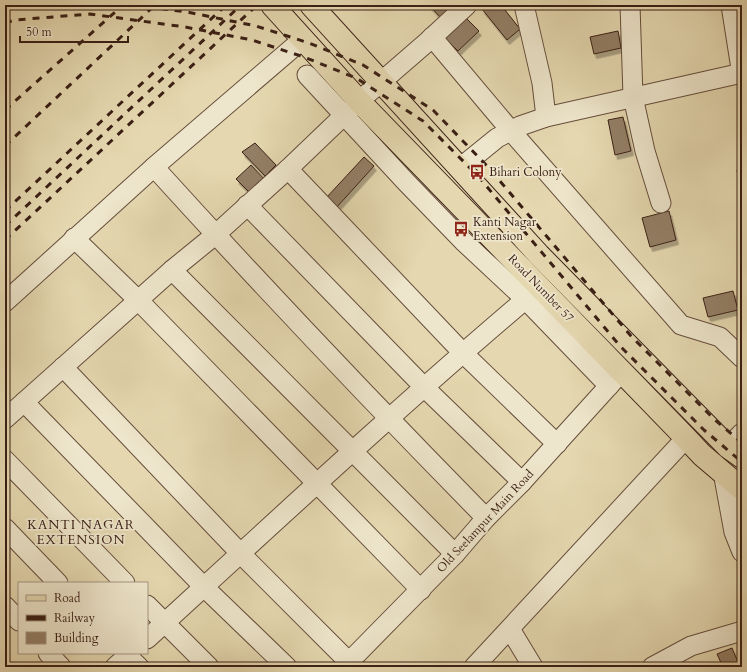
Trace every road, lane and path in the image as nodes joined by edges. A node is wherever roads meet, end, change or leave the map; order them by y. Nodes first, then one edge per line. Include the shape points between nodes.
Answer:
1 (255, 5) edge
2 (310, 5) edge
3 (467, 5) edge
4 (524, 5) edge
5 (630, 5) edge
6 (731, 5) edge
7 (275, 9) edge
8 (432, 37) junction
9 (303, 39) junction
10 (742, 74) edge
11 (307, 75) dead end
12 (380, 82) junction
13 (633, 97) junction
14 (359, 101) junction
15 (344, 116) junction
16 (546, 117) junction
17 (511, 131) junction
18 (154, 167) junction
19 (460, 168) junction
20 (288, 169) junction
21 (661, 203) dead end
22 (247, 205) junction
23 (215, 235) junction
24 (74, 238) junction
25 (172, 270) junction
26 (532, 293) junction
27 (138, 300) junction
28 (5, 302) edge
29 (463, 353) junction
30 (742, 358) edge
31 (63, 367) junction
32 (615, 379) junction
33 (424, 387) junction
34 (24, 402) junction
35 (5, 419) edge
36 (389, 419) junction
37 (686, 438) junction
38 (557, 444) junction
39 (737, 446) edge
40 (353, 451) junction
41 (5, 460) edge
42 (522, 482) junction
43 (317, 484) junction
44 (737, 499) edge
45 (486, 518) junction
46 (5, 528) edge
47 (742, 552) edge
48 (241, 554) junction
49 (455, 554) junction
50 (57, 582) edge
51 (124, 582) edge
52 (204, 587) junction
53 (421, 590) junction
54 (5, 606) edge
55 (148, 606) edge
56 (18, 620) edge
57 (164, 623) junction
58 (510, 629) junction
59 (742, 631) edge
60 (148, 638) edge
61 (49, 654) edge
62 (346, 665) edge
63 (61, 667) edge
64 (209, 667) edge
65 (287, 667) edge
66 (474, 667) edge
67 (533, 667) edge
68 (652, 667) edge

1 - 7 main road
2 - 12 main road, Road Number 57
3 - 8 street
4 - 16 street via 542,83
5 - 13 street
6 - 10 street
7 - 9 main road, Road Number 57
8 - 12 street
8 - 17 street
9 - 14 main road, Road Number 57
9 - 18 street
10 - 13 street
11 - 15 street
12 - 14 street
12 - 19 main road, Road Number 57
13 - 16 street
13 - 21 street via 645,151
14 - 15 street
14 - 26 main road, Road Number 57
15 - 20 street
15 - 26 street via 463,241
16 - 17 street
17 - 19 street via 497,138
17 - 30 street via 681,325 720,337
18 - 23 street
18 - 24 street
19 - 39 main road, Road Number 57 via 539,255 691,408
20 - 22 street
20 - 29 street
22 - 23 street
22 - 33 street
23 - 25 street
23 - 36 street
24 - 27 street
24 - 28 street
25 - 27 street
25 - 40 street
26 - 29 street
26 - 32 main road, Road Number 57
27 - 31 street
27 - 43 street
29 - 33 street
29 - 38 street
31 - 34 street
31 - 48 street
32 - 37 main road, Road Number 57
32 - 38 street, Old Seelampur Main Road
33 - 36 street
33 - 42 street
34 - 35 street
34 - 52 street
36 - 40 street
36 - 45 street
37 - 44 main road, Road Number 57 via 723,472
37 - 58 street
38 - 42 street, Old Seelampur Main Road
40 - 43 street
40 - 49 street
41 - 51 street
42 - 45 street, Old Seelampur Main Road
43 - 48 street
43 - 53 street
44 - 47 street via 734,532
45 - 49 street, Old Seelampur Main Road
46 - 50 street
48 - 52 street
48 - 62 street
49 - 53 street, Old Seelampur Main Road
52 - 57 street
52 - 65 street
53 - 62 street, Old Seelampur Main Road
54 - 56 street
55 - 57 street
57 - 60 street
57 - 64 street
58 - 66 street
58 - 67 street
59 - 68 street via 691,646
61 - 63 street

